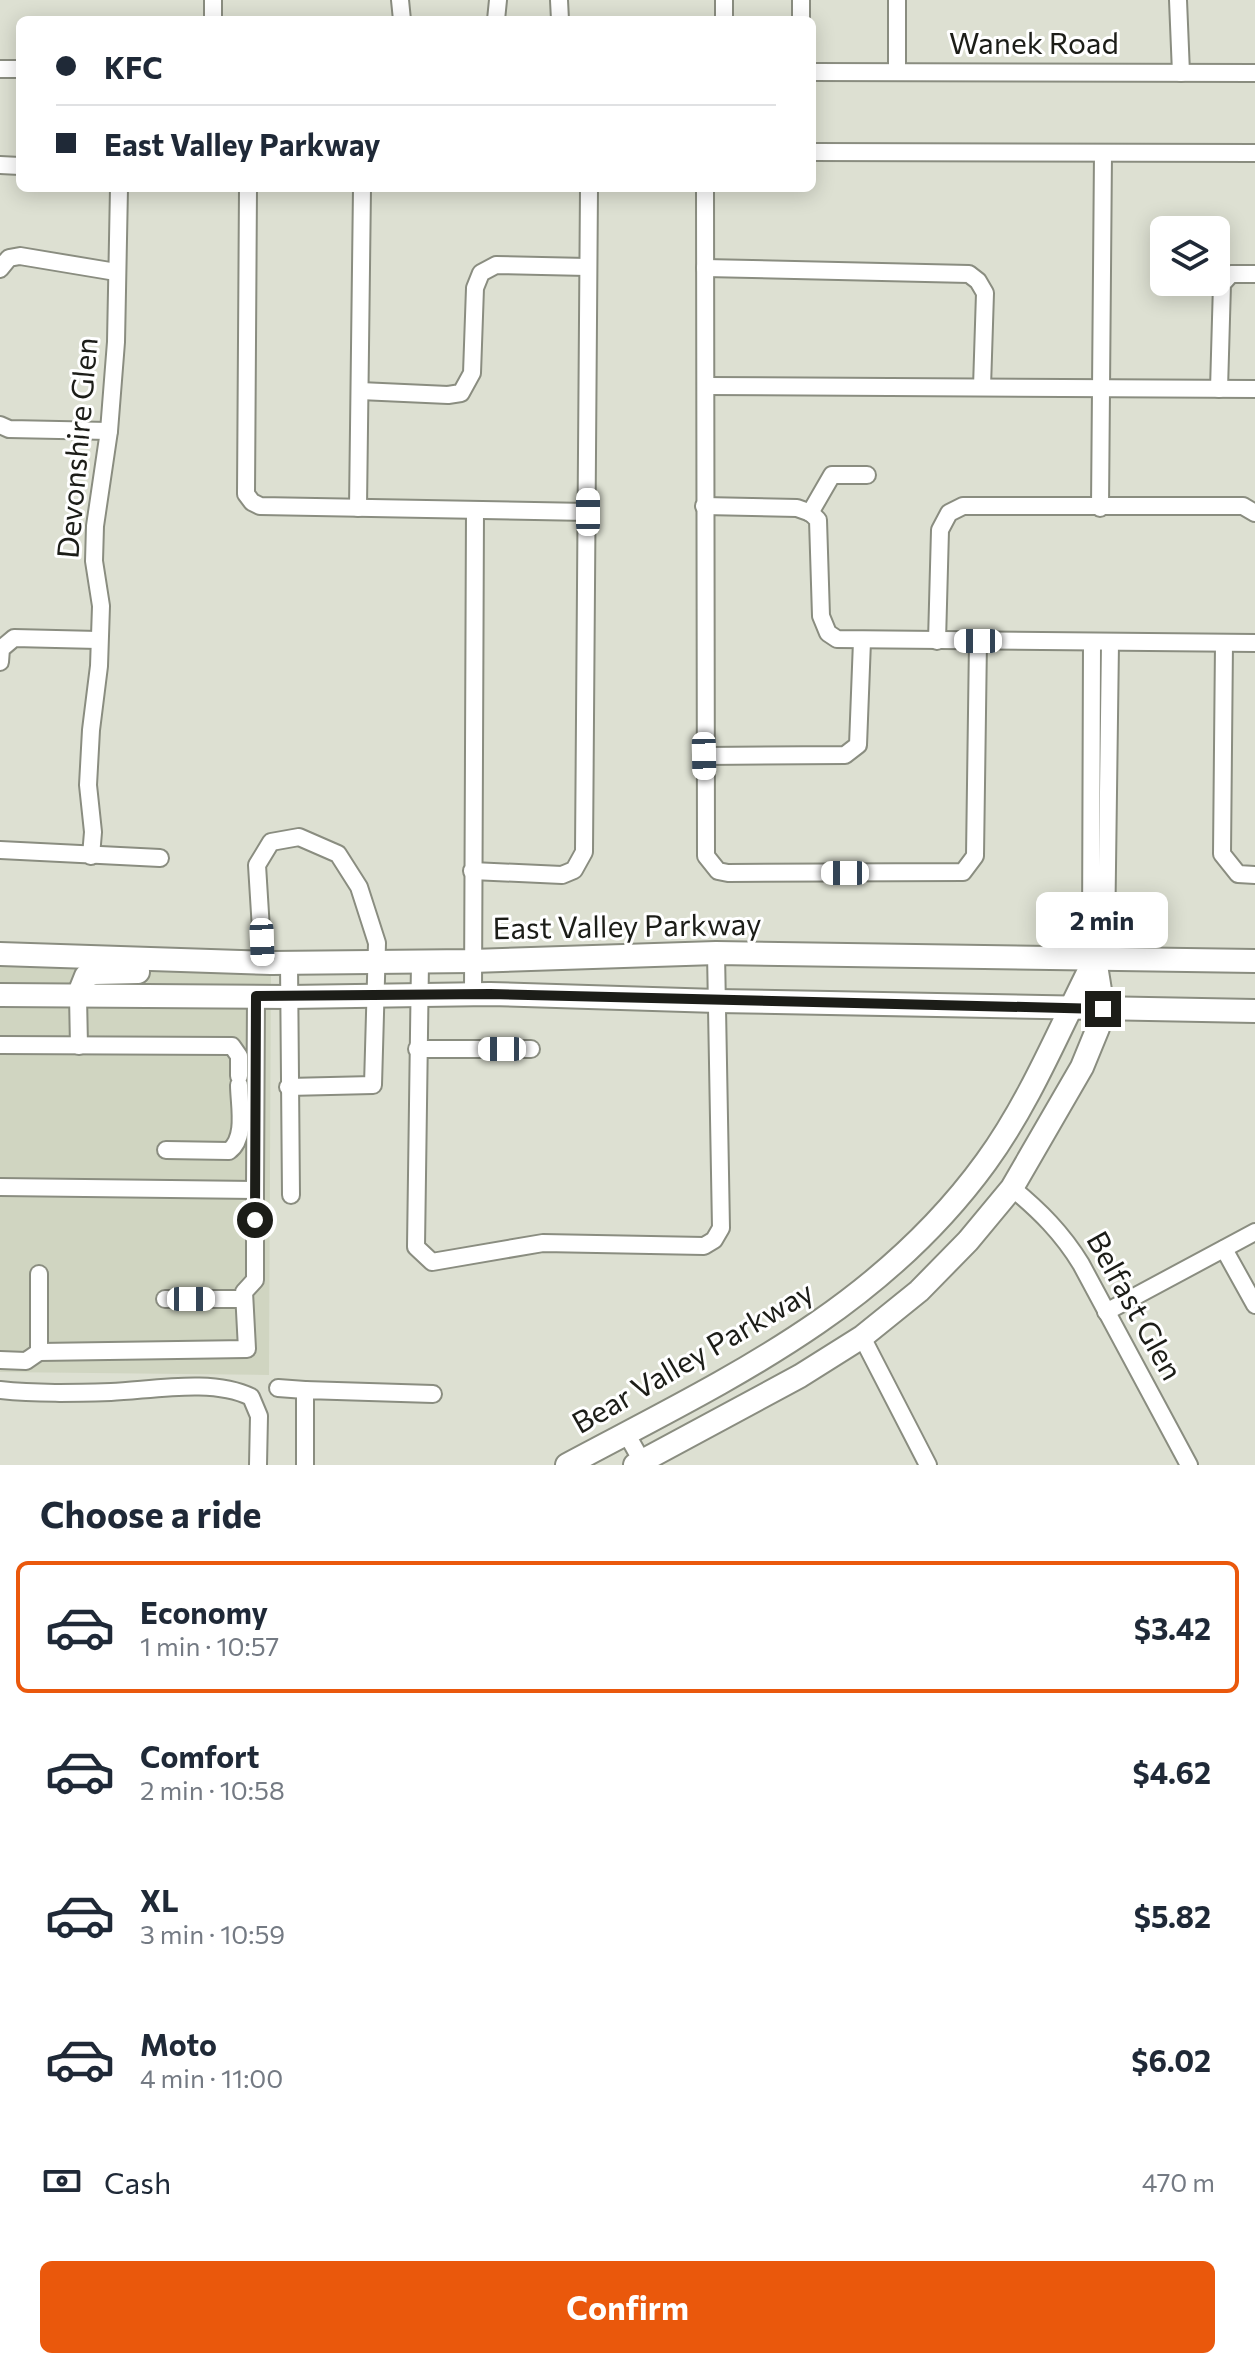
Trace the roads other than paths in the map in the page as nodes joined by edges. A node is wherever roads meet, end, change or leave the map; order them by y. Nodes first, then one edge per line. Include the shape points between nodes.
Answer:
1 (897, 0) edge
2 (1178, 0) edge
3 (816, 72) edge
4 (897, 72) junction
5 (1181, 73) junction
6 (1255, 73) edge
7 (816, 152) edge
8 (1103, 153) junction
9 (1255, 153) edge
10 (119, 192) edge
11 (248, 192) edge
12 (362, 192) edge
13 (589, 192) edge
14 (705, 192) edge
15 (587, 267) junction
16 (705, 268) junction
17 (0, 269) edge
18 (116, 272) junction
19 (1255, 274) edge
20 (706, 386) junction
21 (982, 387) junction
22 (1101, 389) junction
23 (1219, 389) junction
24 (1255, 389) edge
25 (360, 391) junction
26 (0, 425) edge
27 (109, 431) junction
28 (867, 475) dead end
29 (704, 506) junction
30 (358, 508) junction
31 (1100, 508) junction
32 (475, 510) junction
33 (588, 512) junction
34 (810, 513) junction
35 (1255, 513) edge
36 (98, 640) junction
37 (862, 641) junction
38 (937, 641) junction
39 (978, 641) junction
40 (1092, 643) junction
41 (1110, 643) junction
42 (1224, 643) junction
43 (1255, 643) edge
44 (0, 662) edge
45 (704, 756) junction
46 (1100, 758) junction
47 (0, 850) edge
48 (91, 856) junction
49 (160, 858) dead end
50 (472, 871) junction
51 (1255, 875) edge
52 (716, 953) junction
53 (0, 954) edge
54 (1095, 959) junction
55 (172, 960) junction
56 (472, 961) junction
57 (1255, 961) edge
58 (263, 962) junction
59 (377, 962) junction
60 (420, 962) junction
61 (289, 963) junction
62 (418, 994) junction
63 (473, 994) junction
64 (0, 995) edge
65 (375, 995) junction
66 (78, 996) junction
67 (256, 996) junction
68 (289, 997) junction
69 (717, 1001) junction
70 (1069, 1008) junction
71 (1103, 1009) junction
72 (1255, 1011) edge
73 (0, 1045) edge
74 (79, 1046) junction
75 (417, 1049) junction
76 (531, 1049) dead end
77 (288, 1087) junction
78 (166, 1150) dead end
79 (0, 1187) edge
80 (1012, 1188) junction
81 (255, 1190) junction
82 (291, 1195) dead end
83 (1255, 1232) edge
84 (1224, 1249) junction
85 (39, 1274) dead end
86 (165, 1299) dead end
87 (244, 1299) junction
88 (1255, 1305) edge
89 (1106, 1312) junction
90 (862, 1337) junction
91 (39, 1352) junction
92 (0, 1360) edge
93 (278, 1388) dead end
94 (0, 1390) edge
95 (305, 1390) junction
96 (433, 1394) dead end
97 (626, 1433) junction
98 (640, 1464) edge
99 (258, 1465) edge
100 (305, 1465) edge
101 (567, 1465) edge
102 (928, 1465) edge
103 (1189, 1465) edge

1 - 4 street
2 - 5 street
3 - 4 street, Wanek Road
4 - 5 street, Wanek Road
5 - 6 street, Wanek Road
7 - 8 street
8 - 9 street
8 - 22 street
10 - 18 street, Devonshire Glen
11 - 30 street via 246,494 260,506
12 - 25 street
13 - 15 street
14 - 16 street
15 - 25 street via 496,265 481,273 475,288 472,373 461,393
15 - 33 street
16 - 20 street
16 - 21 street via 969,274 985,293
17 - 18 street via 9,258 20,256
18 - 27 street, Devonshire Glen
19 - 23 street via 1231,274 1222,284
20 - 21 street
20 - 29 street
21 - 22 street
22 - 23 street
22 - 31 street
23 - 24 street
25 - 30 street
26 - 27 street
27 - 36 street, Devonshire Glen via 95,526
28 - 34 street via 832,475
29 - 34 street via 797,508
29 - 45 street
30 - 32 street
31 - 35 street via 1243,506
31 - 38 street via 963,506 949,513 940,530
32 - 33 street
32 - 50 street
33 - 50 street via 584,852 574,870 562,875
34 - 37 street via 818,520 821,616 837,639
36 - 44 street via 14,638 1,649
36 - 48 street, Devonshire Glen via 88,785
37 - 38 street
37 - 45 street via 858,745 845,755
38 - 39 street
39 - 40 street
39 - 45 street via 975,856 963,872 718,871 706,856
40 - 41 street
40 - 46 street
41 - 42 street
41 - 46 street
42 - 43 street
42 - 51 street via 1222,854 1238,874
46 - 54 street via 1091,941
47 - 48 street
48 - 49 street
50 - 56 street
52 - 54 main road, East Valley Parkway
52 - 56 main road, East Valley Parkway
52 - 69 street
53 - 55 main road, East Valley Parkway
54 - 57 main road, East Valley Parkway
54 - 70 main road, Bear Valley Parkway
54 - 71 main road
55 - 58 main road, East Valley Parkway
55 - 66 main road via 150,972 86,976
56 - 60 main road, East Valley Parkway
56 - 63 street
58 - 59 street via 257,865 271,842 299,837 338,854 359,887 377,943
58 - 61 main road, East Valley Parkway
59 - 60 main road, East Valley Parkway
59 - 61 main road, East Valley Parkway
59 - 65 street
60 - 62 street
61 - 68 street
62 - 63 main road
62 - 65 main road
62 - 75 street
63 - 69 main road
64 - 66 main road
65 - 68 main road
65 - 77 street via 373,1085
66 - 67 main road
66 - 74 street
67 - 68 main road
67 - 81 street
68 - 77 street
69 - 70 main road
69 - 75 street via 721,1228 704,1246 543,1243 432,1262 416,1247
70 - 71 main road
70 - 97 main road, Bear Valley Parkway via 1028,1093 987,1161 915,1243 848,1303 795,1340
71 - 72 main road
71 - 80 main road via 1082,1067
73 - 74 street
74 - 78 street via 232,1046 239,1056 240,1135 235,1146 229,1151
75 - 76 street
77 - 82 street
79 - 81 street
80 - 89 street, Belfast Glen via 1064,1236
80 - 90 main road via 919,1291
81 - 87 street via 255,1280
83 - 84 street
84 - 88 street
84 - 89 street
85 - 91 street
86 - 87 street
87 - 91 street via 247,1349
89 - 103 street, Belfast Glen
90 - 98 main road
90 - 102 street
91 - 92 street via 26,1361
93 - 95 street
94 - 99 street via 235,1389 251,1397 259,1416
95 - 96 street
95 - 100 street
97 - 98 street
97 - 101 main road, Bear Valley Parkway

